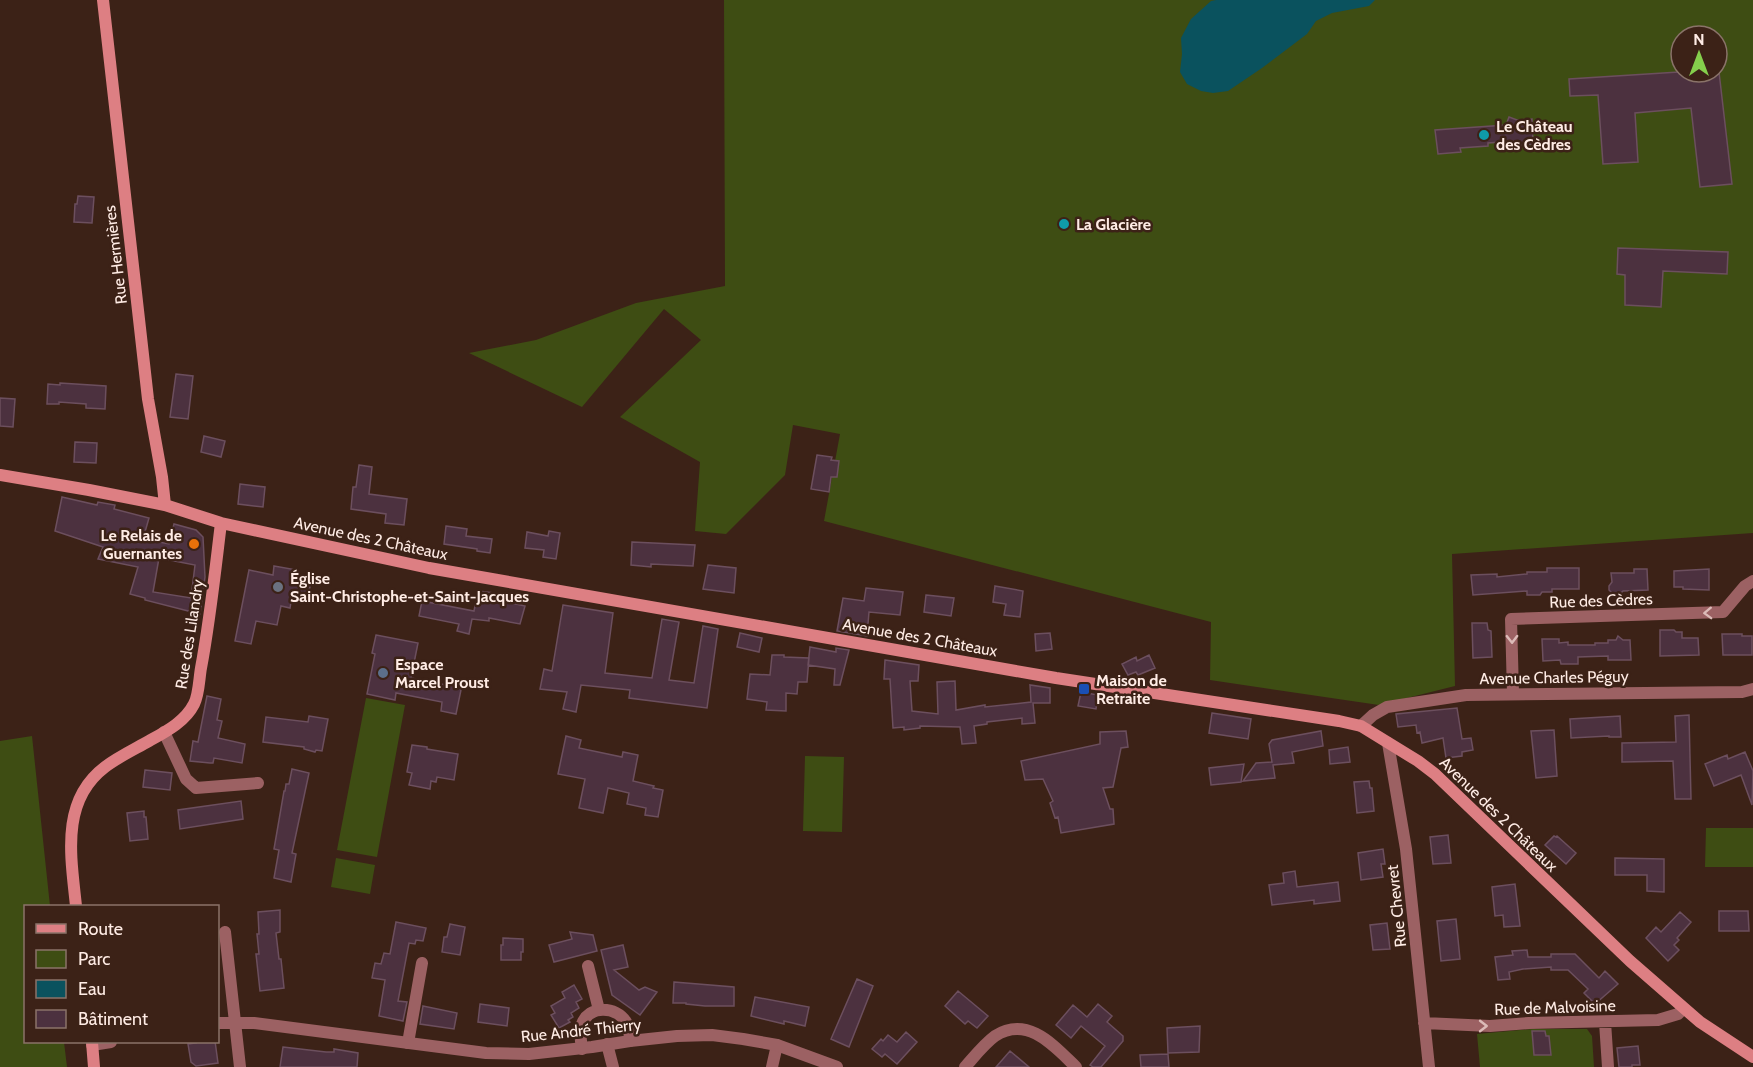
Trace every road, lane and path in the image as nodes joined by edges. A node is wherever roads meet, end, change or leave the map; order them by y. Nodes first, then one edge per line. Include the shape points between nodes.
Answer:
1 (103, 0) edge
2 (0, 475) edge
3 (165, 506) junction
4 (221, 524) junction
5 (1753, 582) edge
6 (1753, 689) edge
7 (1512, 693) junction
8 (1362, 726) junction
9 (164, 732) junction
10 (1389, 743) junction
11 (258, 783) dead end
12 (76, 905) edge
13 (225, 932) dead end
14 (422, 963) dead end
15 (588, 966) dead end
16 (1683, 1009) junction
17 (599, 1010) junction
18 (234, 1022) junction
19 (1605, 1022) junction
20 (219, 1023) edge
21 (1424, 1023) junction
22 (1728, 1040) junction
23 (630, 1041) junction
24 (408, 1042) junction
25 (92, 1043) edge
26 (608, 1044) junction
27 (777, 1046) junction
28 (1753, 1047) edge
29 (582, 1049) junction
30 (1753, 1057) edge
31 (94, 1067) edge
32 (240, 1067) edge
33 (613, 1067) edge
34 (772, 1067) edge
35 (837, 1067) edge
36 (965, 1067) edge
37 (1076, 1067) edge
38 (1429, 1067) edge
39 (1608, 1067) edge

1 - 3 main road, Rue Hermières via 148,399
2 - 3 main road, Avenue des 2 Châteaux
3 - 4 main road, Avenue des 2 Châteaux
4 - 8 main road, Avenue des 2 Châteaux via 452,572 1045,676
4 - 9 main road, Rue des Lilandry via 195,704 178,724
5 -> 7 street, Rue des Cèdres via 1722,612 1511,619
6 - 7 street, Avenue Charles Péguy
7 - 8 street, Avenue Charles Péguy via 1466,695 1387,707
8 - 10 main road, Avenue des 2 Châteaux
9 - 11 street via 186,779 196,788
9 - 12 main road, Rue des Lilandry via 106,766 81,794 71,837
10 - 16 main road, Avenue des 2 Châteaux via 1435,774
10 - 21 street, Rue Chevret via 1406,849
13 - 18 street
14 - 24 street
15 - 17 street
16 - 19 street, Rue de Malvoisine via 1658,1020
16 - 22 main road, Avenue des 2 Châteaux
17 - 23 street via 613,1010 620,1015 626,1021
17 - 29 street via 582,1024
18 - 20 street, Rue André Thierry
18 - 24 street, Rue André Thierry
18 - 32 street
21 -> 19 street, Rue de Malvoisine via 1490,1026
19 - 39 street
21 - 38 street, Rue Chevret
22 - 28 main road, Avenue des 2 Châteaux
22 - 30 main road, Avenue des 2 Châteaux
23 - 26 street, Rue André Thierry
23 - 27 street, Rue André Thierry via 712,1035
24 - 29 street, Rue André Thierry via 486,1053
25 - 31 main road
26 - 29 street, Rue André Thierry
26 - 33 street
27 - 34 street
27 - 35 street, Rue André Thierry
36 - 37 street via 995,1036 1024,1029 1050,1042

